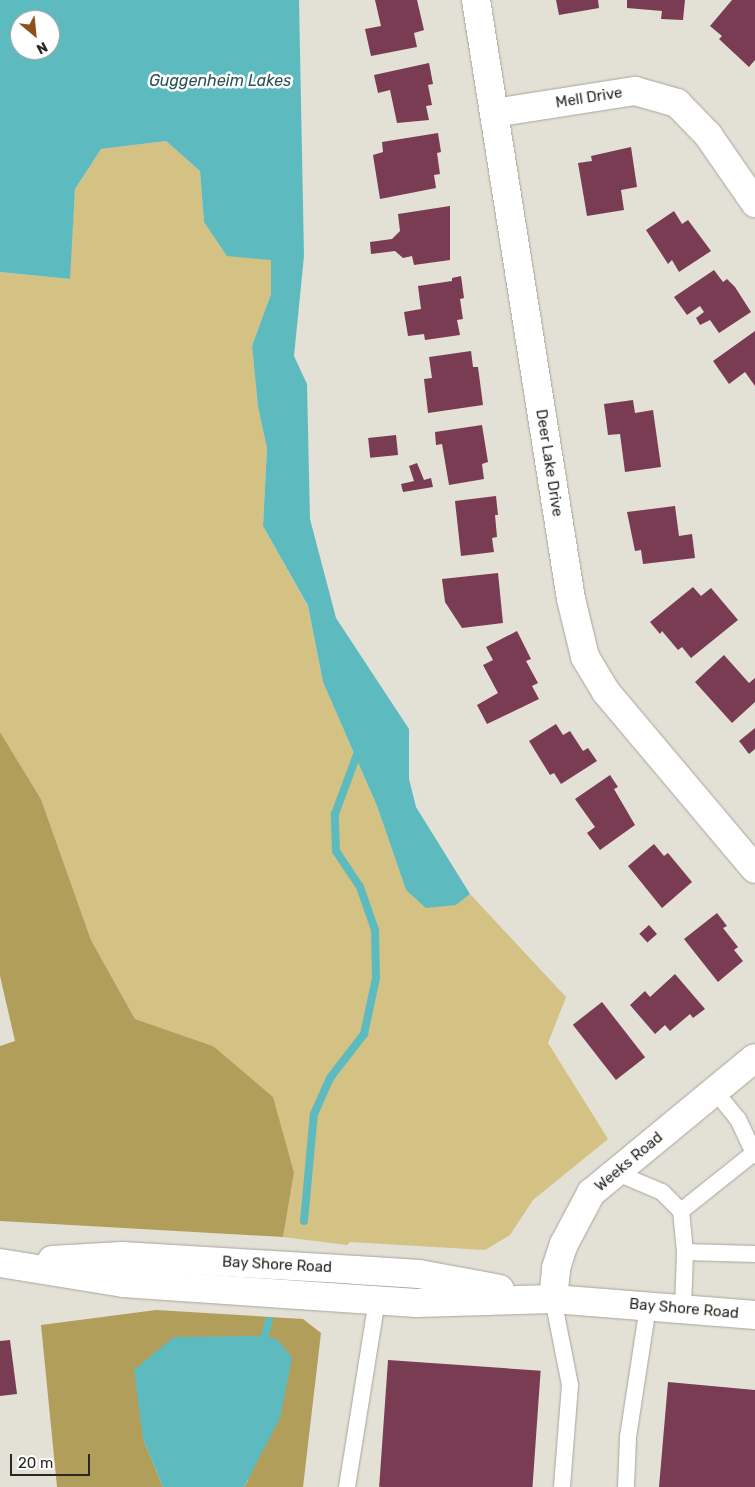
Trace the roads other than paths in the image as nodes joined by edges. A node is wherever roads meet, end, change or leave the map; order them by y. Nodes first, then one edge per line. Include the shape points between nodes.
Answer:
1 (476, 0) edge
2 (494, 113) junction
3 (755, 203) edge
4 (755, 869) edge
5 (755, 1058) edge
6 (715, 1091) junction
7 (755, 1154) edge
8 (615, 1172) junction
9 (681, 1211) junction
10 (685, 1252) junction
11 (755, 1254) edge
12 (0, 1262) edge
13 (553, 1299) junction
14 (377, 1300) junction
15 (648, 1306) junction
16 (683, 1309) junction
17 (755, 1315) edge
18 (347, 1487) edge
19 (562, 1487) edge
20 (626, 1487) edge

1 - 2 street, Deer Lake Drive
2 - 3 street, Mell Drive via 636,91 677,104 708,136
2 - 4 street, Deer Lake Drive via 571,600 585,656 606,692
5 - 6 street, Weeks Road
6 - 7 lane via 738,1119
6 - 8 street, Weeks Road
7 - 9 lane
8 - 9 lane via 662,1192
8 - 13 street, Weeks Road via 591,1193 572,1225 556,1268
9 - 10 lane
10 - 11 lane
10 - 16 lane
12 - 13 street, Bay Shore Road via 122,1256 419,1274
12 - 14 street, Bay Shore Road via 123,1283
13 - 14 street, Bay Shore Road via 416,1303
13 - 15 street, Bay Shore Road
13 - 19 lane via 564,1341 570,1385
14 - 18 lane
15 - 16 street, Bay Shore Road
15 - 20 lane via 628,1437
16 - 17 street, Bay Shore Road

